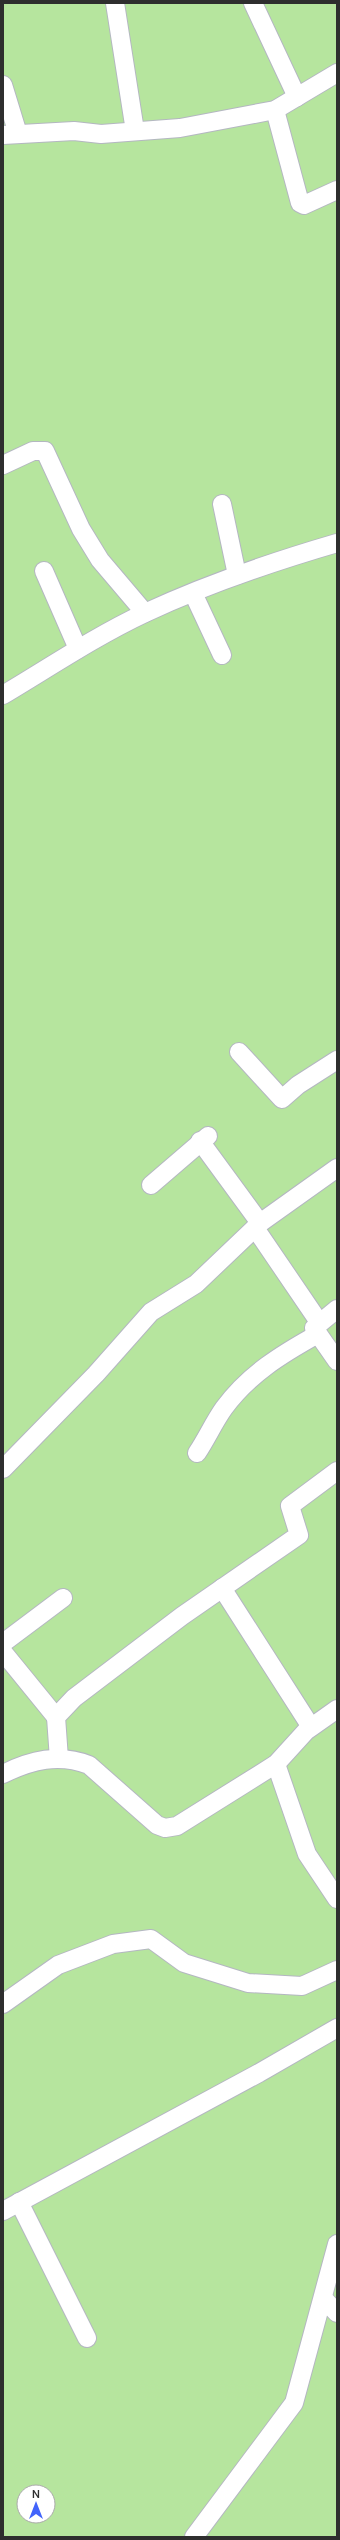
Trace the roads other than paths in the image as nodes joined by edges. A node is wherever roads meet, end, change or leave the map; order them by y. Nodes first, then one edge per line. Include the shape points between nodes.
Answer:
1 (115, 3) edge
2 (253, 3) edge
3 (337, 73) edge
4 (3, 85) edge
5 (297, 97) junction
6 (275, 110) junction
7 (135, 131) junction
8 (10, 134) edge
9 (337, 190) edge
10 (3, 465) edge
11 (222, 504) dead end
12 (337, 543) edge
13 (44, 571) dead end
14 (237, 575) junction
15 (193, 593) junction
16 (145, 613) junction
17 (78, 649) junction
18 (222, 655) dead end
19 (3, 695) edge
20 (239, 1052) dead end
21 (337, 1060) edge
22 (337, 1168) edge
23 (152, 1185) dead end
24 (257, 1226) junction
25 (337, 1308) edge
26 (319, 1328) junction
27 (337, 1361) edge
28 (197, 1453) dead end
29 (3, 1469) edge
30 (337, 1472) edge
31 (222, 1588) junction
32 (63, 1598) dead end
33 (3, 1643) edge
34 (3, 1652) edge
35 (337, 1708) edge
36 (56, 1717) junction
37 (311, 1727) junction
38 (59, 1759) junction
39 (276, 1764) junction
40 (3, 1774) edge
41 (337, 1899) edge
42 (337, 1970) edge
43 (3, 2004) edge
44 (337, 2028) edge
45 (20, 2202) junction
46 (3, 2211) edge
47 (337, 2244) edge
48 (323, 2298) junction
49 (337, 2313) edge
50 (87, 2338) dead end
51 (194, 2537) edge

1 - 7 street
2 - 5 street
3 - 5 street
4 - 8 street
5 - 6 street
6 - 7 street via 180,128
6 - 9 street via 300,203 304,205
7 - 8 street via 101,134 74,131
10 - 16 street via 33,451 45,452 81,529 100,560
11 - 14 street
12 - 14 street via 258,566
13 - 17 street
14 - 15 street
15 - 16 street
15 - 18 street
16 - 17 street
17 - 19 street
20 - 21 street via 282,1099 298,1085
22 - 24 street
23 - 24 street via 204,1138
24 - 26 street
24 - 29 street via 196,1284 152,1312
25 - 26 street
26 - 27 street
26 - 28 street via 247,1380 223,1409
30 - 31 street via 290,1506 299,1535
31 - 36 street via 74,1698
31 - 37 street
32 - 33 street
34 - 36 street
35 - 37 street
36 - 38 street
37 - 39 street
38 - 39 street via 76,1760 89,1765 157,1825 165,1828 177,1826
38 - 40 street via 47,1758
39 - 41 street via 307,1854
42 - 43 street via 302,1986 248,1983 184,1963 151,1939 113,1944 58,1965
44 - 45 street
45 - 46 street
45 - 50 street
47 - 48 street
48 - 49 street
48 - 51 street via 294,2403

